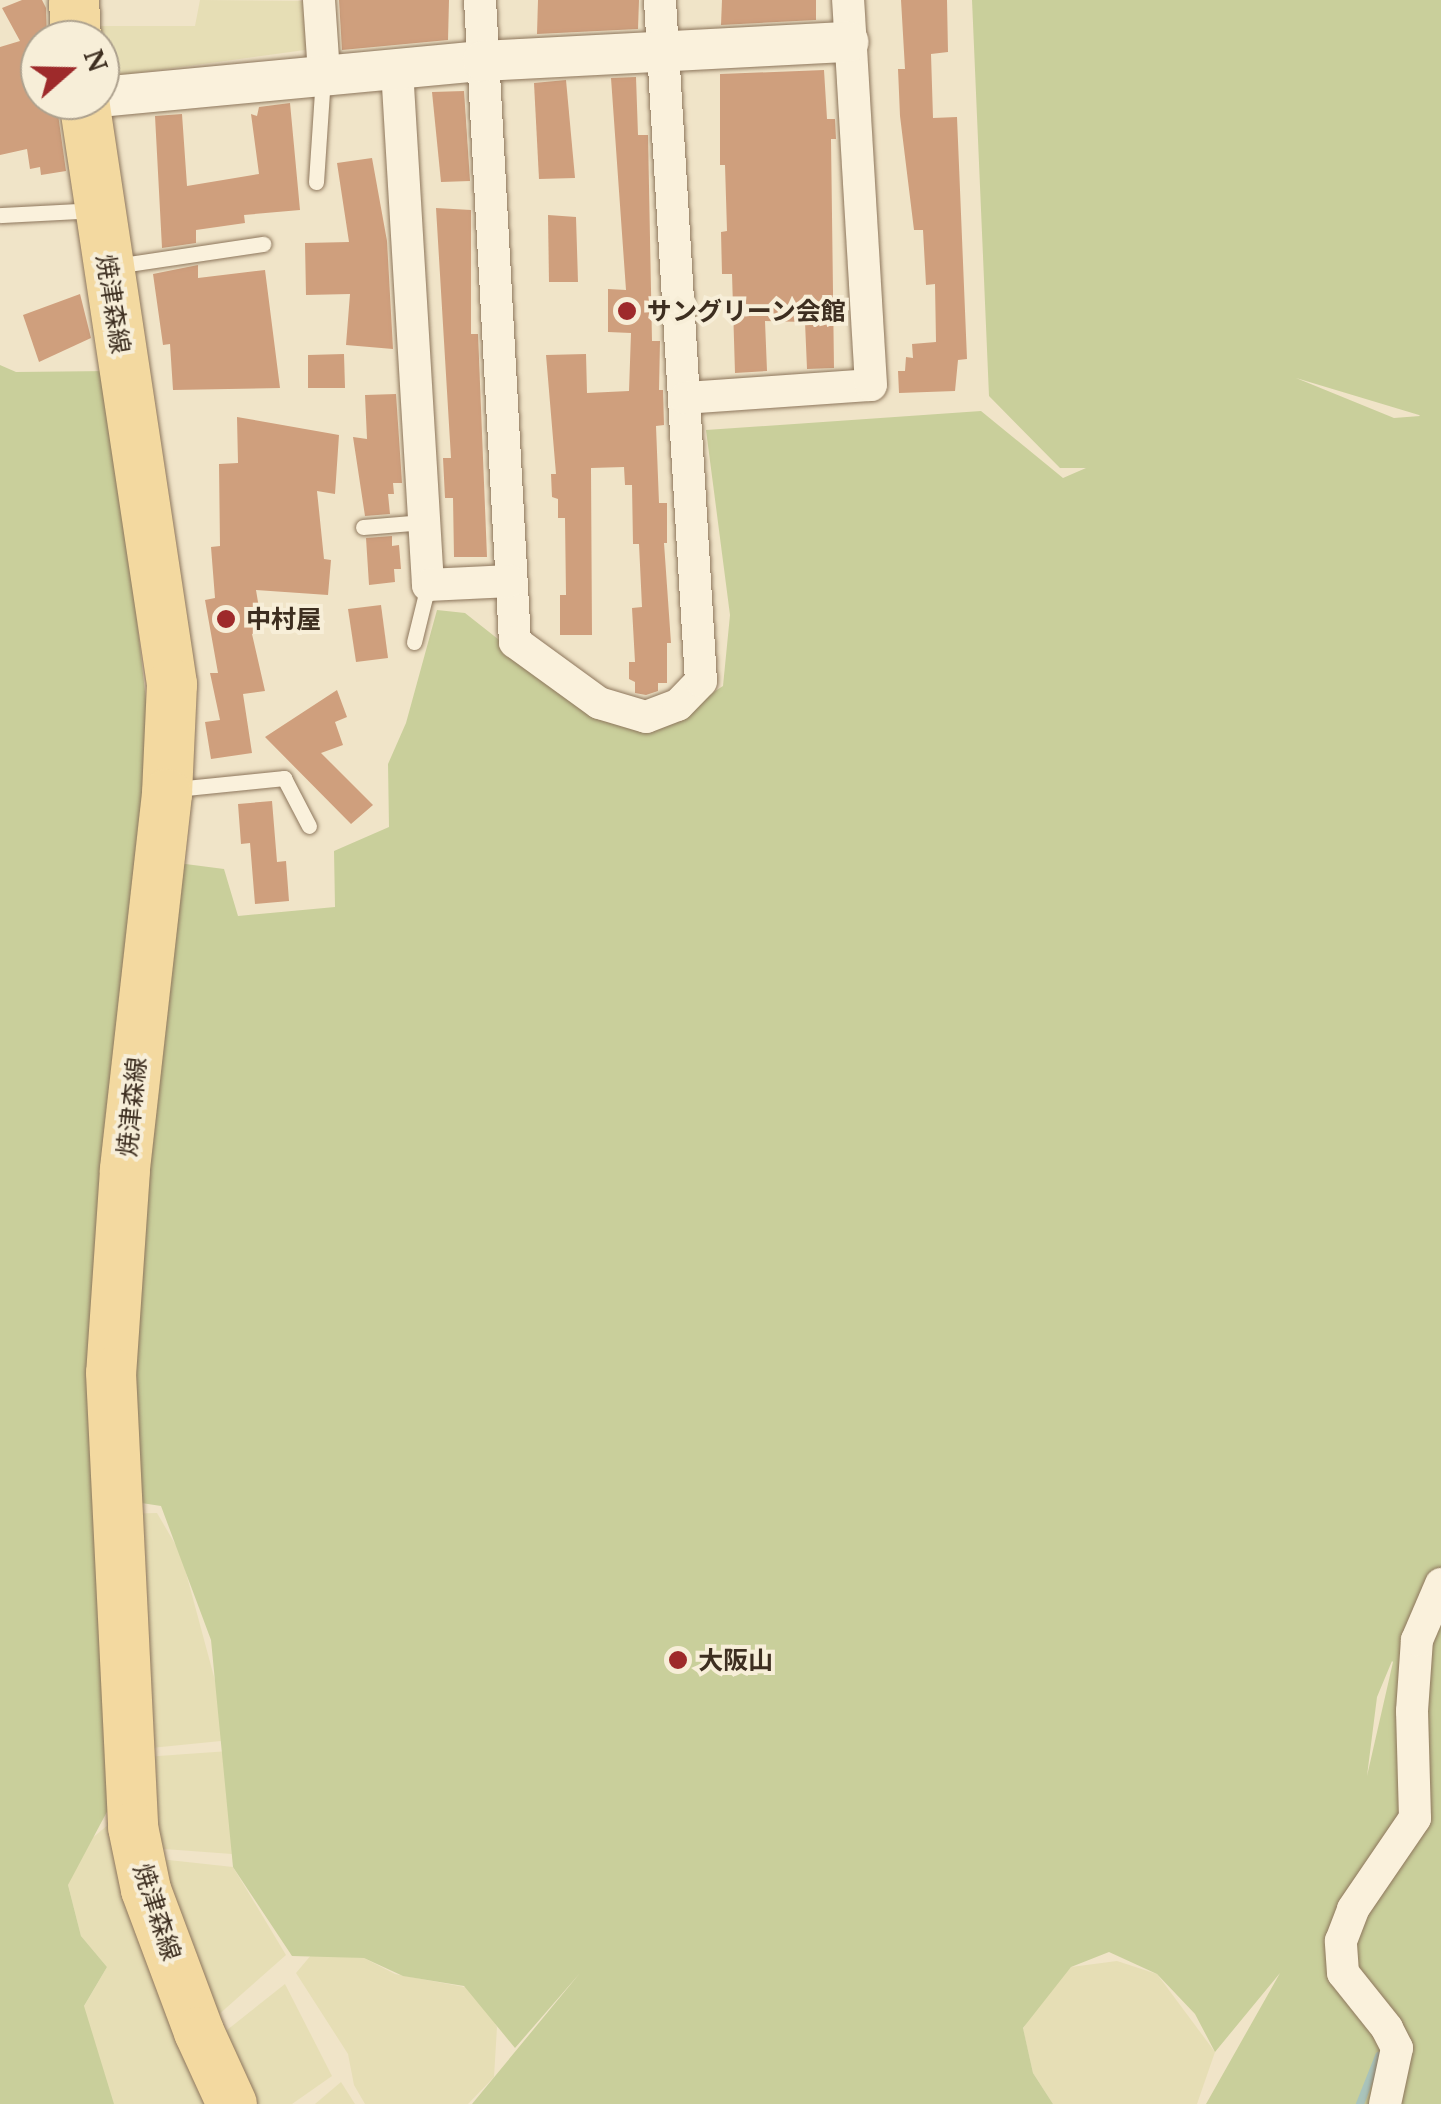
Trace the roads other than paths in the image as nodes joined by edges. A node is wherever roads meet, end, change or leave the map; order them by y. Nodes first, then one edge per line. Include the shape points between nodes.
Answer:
1 (318, 0) edge
2 (480, 0) edge
3 (660, 0) edge
4 (848, 0) edge
5 (849, 42) junction
6 (663, 50) junction
7 (483, 60) junction
8 (397, 69) junction
9 (324, 73) junction
10 (120, 95) edge
11 (87, 120) edge
12 (316, 182) dead end
13 (99, 210) junction
14 (0, 214) edge
15 (263, 244) dead end
16 (106, 267) junction
17 (684, 398) junction
18 (424, 522) junction
19 (363, 527) dead end
20 (510, 581) junction
21 (428, 585) junction
22 (414, 642) dead end
23 (167, 789) junction
24 (309, 826) dead end
25 (1441, 1584) edge
26 (232, 2104) edge
27 (1385, 2104) edge

1 - 9 street
2 - 7 street
3 - 6 street
4 - 5 street
5 - 6 street
5 - 17 street via 871,386
6 - 7 street
6 - 17 street
7 - 8 street
7 - 20 street
8 - 9 street
8 - 18 street
9 - 10 street
9 - 12 lane
11 - 13 main road, 焼津森線
13 - 14 lane
13 - 16 main road, 焼津森線
15 - 16 lane
16 - 23 main road, 焼津森線 via 172,684
17 - 20 street via 701,681 678,705 646,716 599,703 515,642
18 - 19 lane
18 - 21 street
20 - 21 street
21 - 22 lane
23 - 24 lane via 284,778
23 - 26 main road, 焼津森線 via 110,1373 133,1827 146,1890
25 - 27 street via 1417,1640 1415,1818 1352,1909 1341,1941 1343,1972 1397,2048

